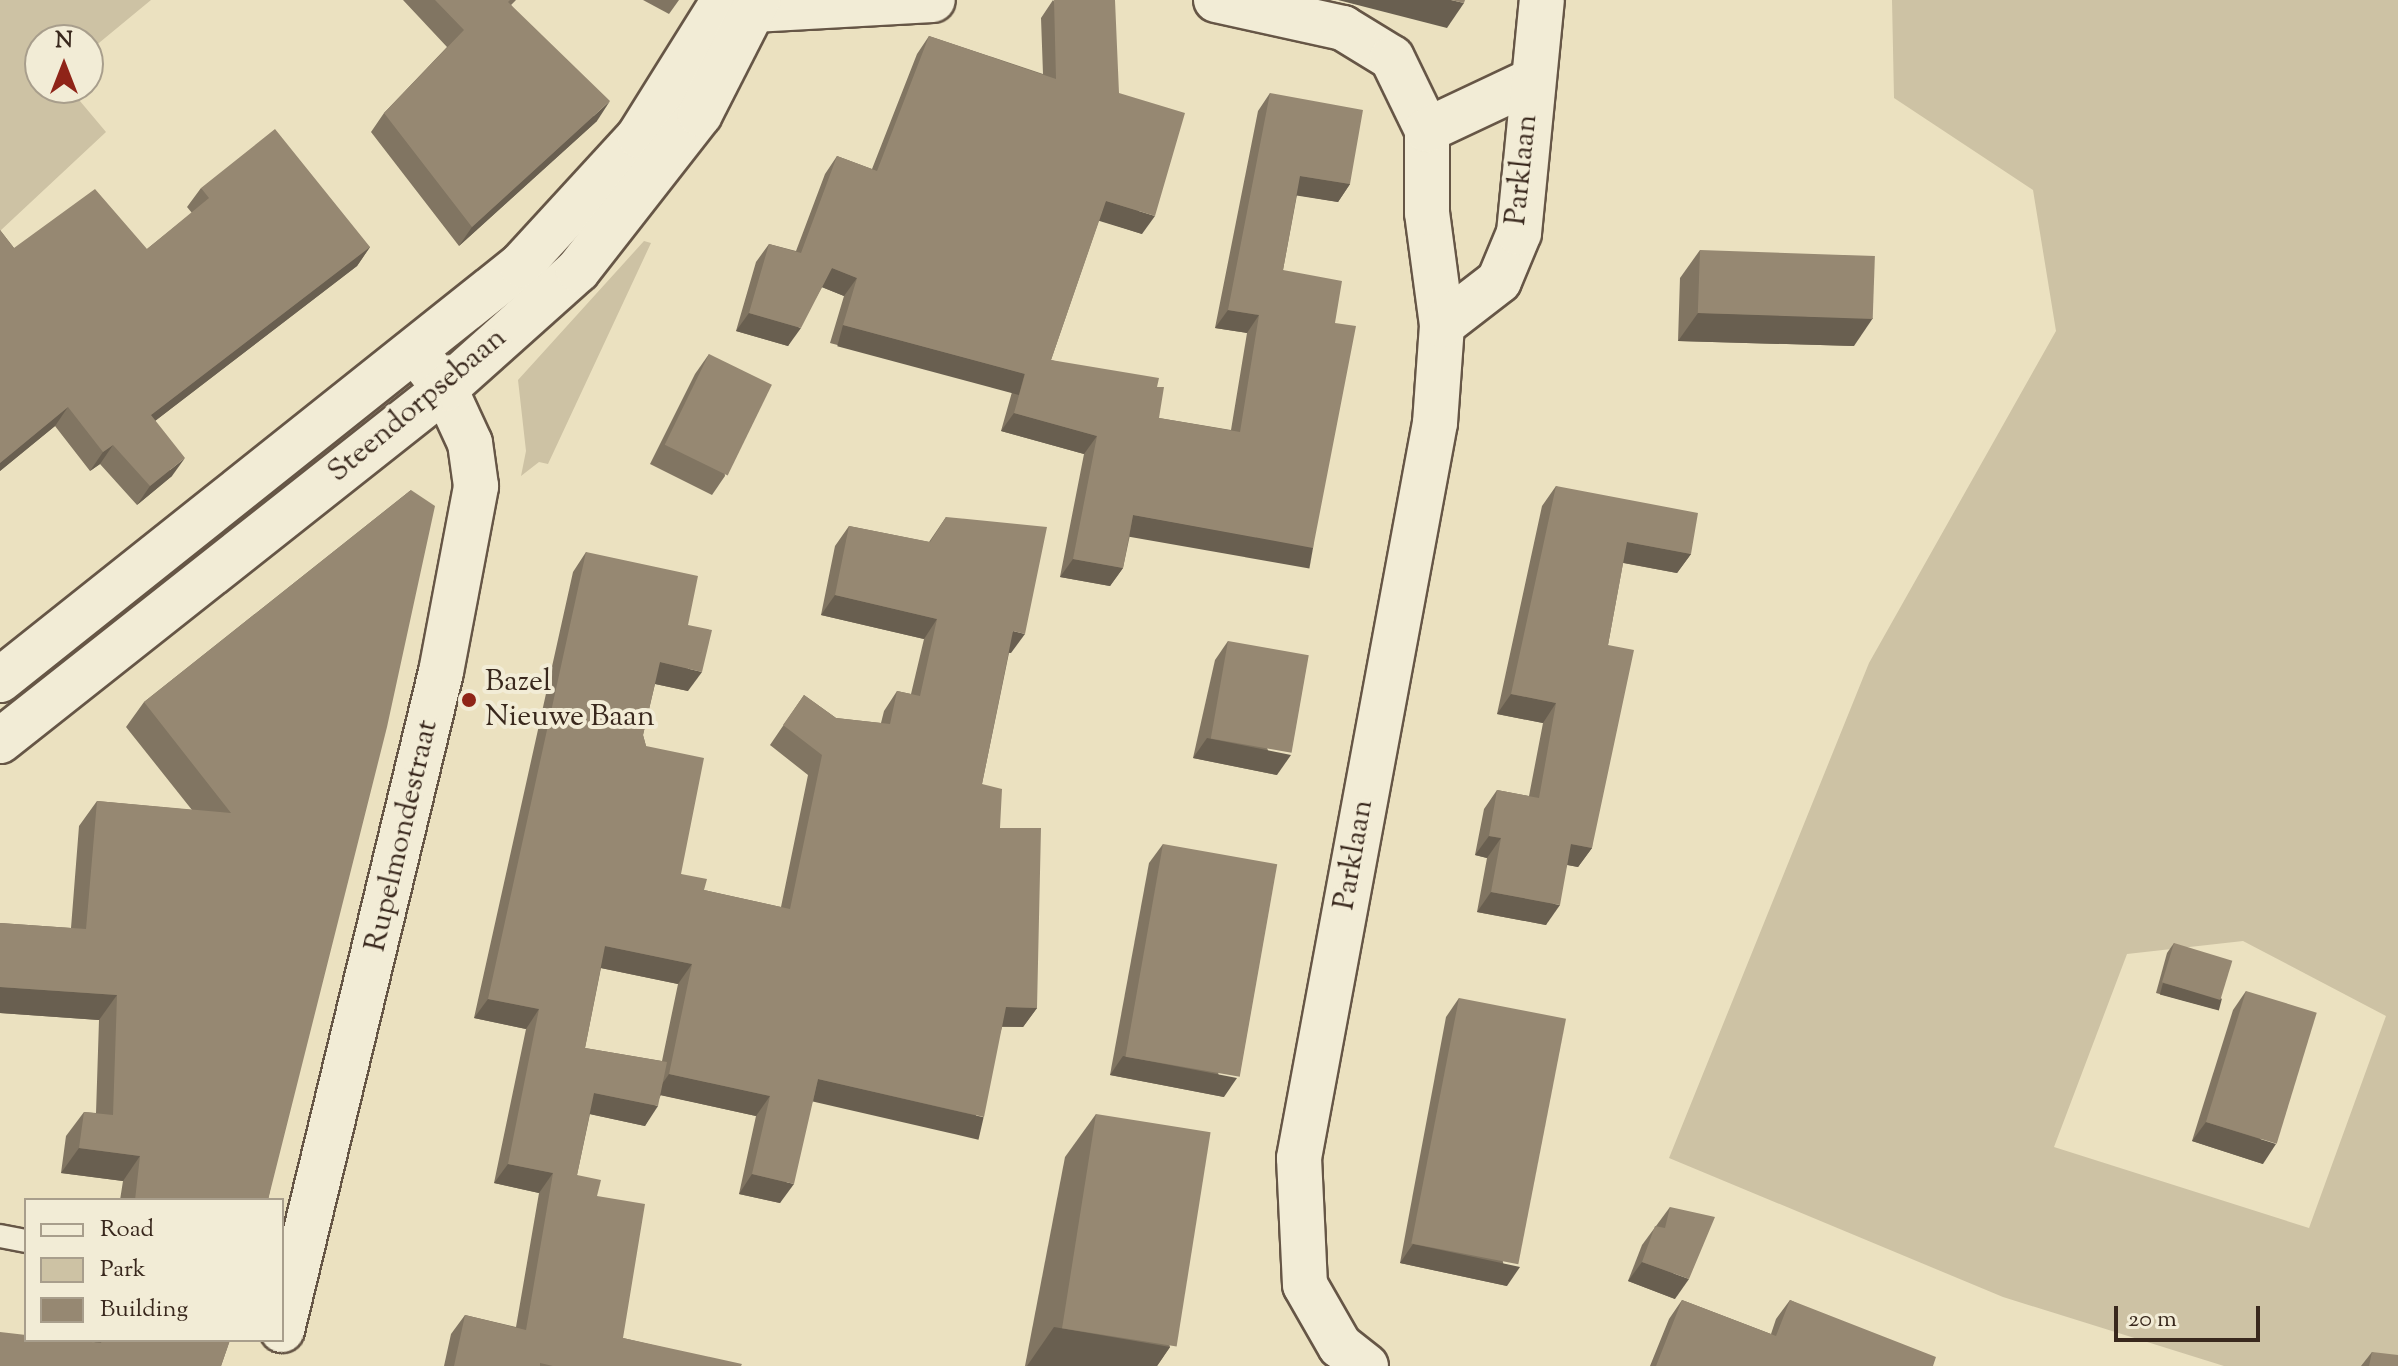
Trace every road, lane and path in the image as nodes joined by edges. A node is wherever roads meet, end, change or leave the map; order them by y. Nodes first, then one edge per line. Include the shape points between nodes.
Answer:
1 (933, 0) edge
2 (1216, 0) edge
3 (1542, 0) edge
4 (745, 3) edge
5 (1531, 81) junction
6 (1427, 130) junction
7 (1442, 325) junction
8 (415, 351) junction
9 (445, 389) junction
10 (0, 680) edge
11 (0, 741) edge
12 (0, 1236) edge
13 (24, 1241) edge
14 (290, 1284) edge
15 (284, 1318) edge
16 (277, 1342) edge
17 (270, 1366) edge
18 (1366, 1366) edge

1 - 4 street
2 - 6 street, Parklaan via 1343,28 1368,43 1392,58
3 - 5 street, Parklaan
4 - 8 street, Steendorpsebaan via 590,192 521,265
4 - 9 street, Steendorpsebaan via 700,114 652,182 578,270
5 - 6 street, Parklaan
5 - 7 street, Parklaan via 1519,233 1499,281
6 - 7 street, Parklaan via 1427,213
7 - 18 street, Parklaan via 1435,423 1299,1158 1305,1285 1340,1346
8 - 9 street, Rupelmondestraat
8 - 10 street, Steendorpsebaan
9 - 11 street, Steendorpsebaan
9 - 14 street, Rupelmondestraat via 470,443 476,486 441,672
12 - 13 lane
14 - 15 street, Rupelmondestraat
16 - 17 street

